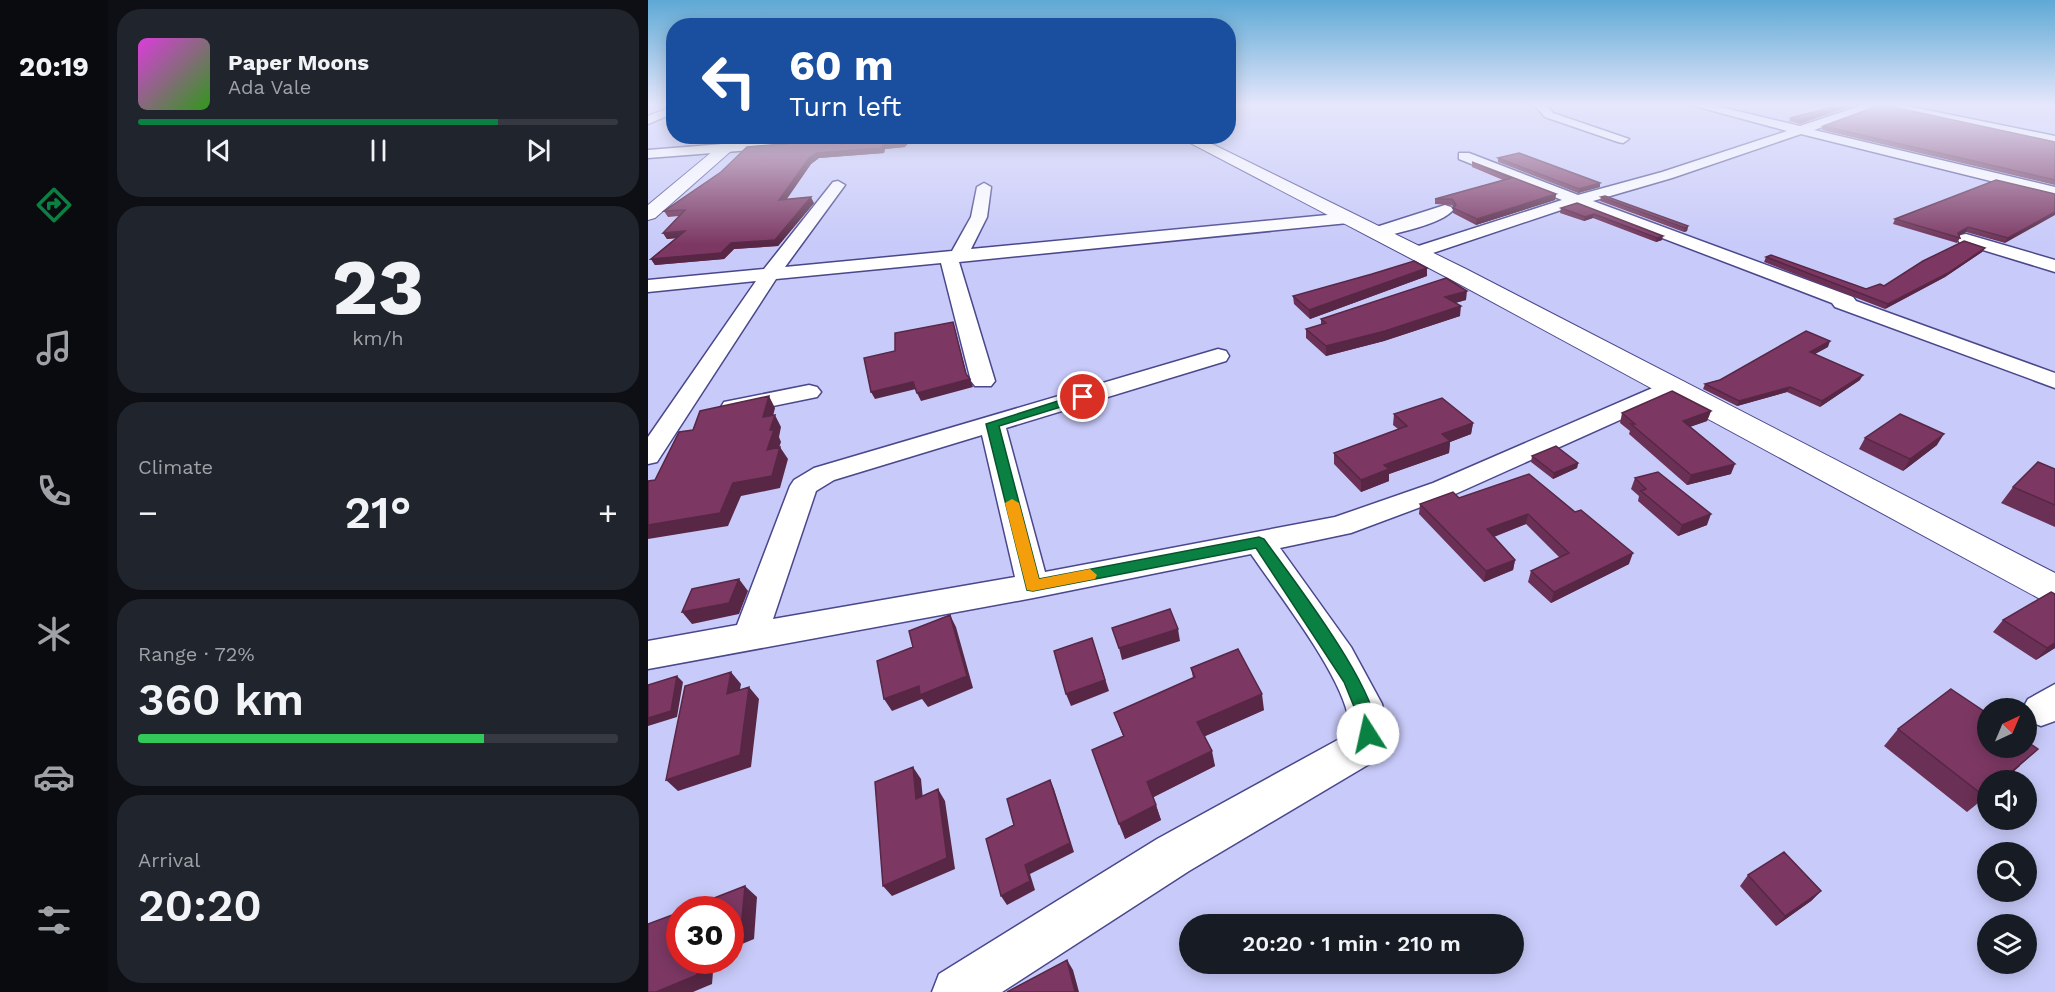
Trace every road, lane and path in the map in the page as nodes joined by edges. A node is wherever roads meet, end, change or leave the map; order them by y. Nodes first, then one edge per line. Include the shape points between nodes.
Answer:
1 (684, 151) edge
2 (723, 151) edge
3 (1215, 151) edge
4 (1737, 151) edge
5 (1887, 151) edge
6 (648, 154) edge
7 (1464, 156) dead end
8 (838, 185) dead end
9 (984, 187) dead end
10 (2055, 192) edge
11 (1580, 200) junction
12 (1445, 210) edge
13 (648, 214) edge
14 (1348, 218) junction
15 (1376, 233) junction
16 (1966, 239) edge
17 (1415, 253) junction
18 (953, 258) junction
19 (2055, 266) edge
20 (771, 273) junction
21 (648, 286) edge
22 (1218, 356) dead end
23 (983, 381) dead end
24 (2055, 381) edge
25 (1672, 388) junction
26 (809, 392) dead end
27 (672, 420) junction
28 (992, 424) junction
29 (648, 456) edge
30 (1259, 542) junction
31 (1033, 586) junction
32 (2055, 590) edge
33 (750, 637) junction
34 (648, 655) edge
35 (957, 992) edge

1 - 6 street
2 - 13 street
3 - 14 street
4 - 11 street
5 - 10 street
7 - 11 street
8 - 20 street
9 - 18 street via 979,217
11 - 17 street
11 - 24 street
12 - 15 street
14 - 15 street
14 - 18 street
15 - 17 street
16 - 19 street
17 - 25 street via 1447,278
18 - 20 street
18 - 23 street
20 - 21 street
20 - 27 street
22 - 28 street
25 - 30 street via 1416,501 1340,526
25 - 32 street
26 - 27 street
27 - 29 street
28 - 31 street
28 - 33 street via 810,480 804,486
30 - 31 street
30 - 35 street via 1351,679 1368,719 1364,742 1357,750 1173,855
31 - 33 street
33 - 34 street

